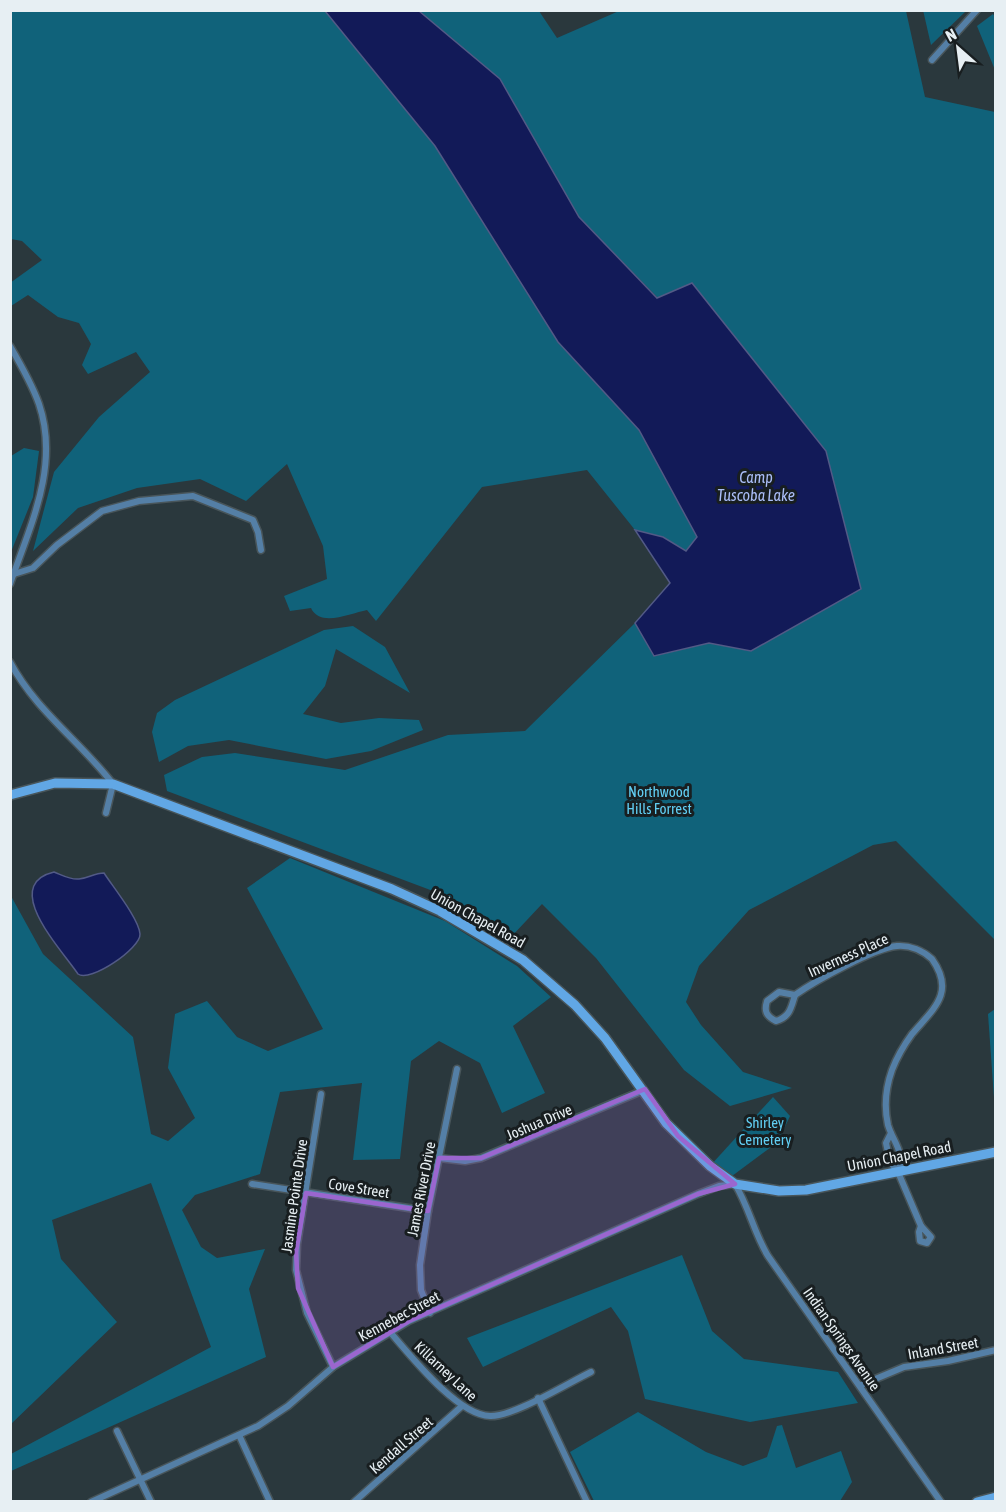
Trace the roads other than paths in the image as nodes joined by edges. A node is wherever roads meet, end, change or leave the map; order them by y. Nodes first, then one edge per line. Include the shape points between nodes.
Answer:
1 (978, 10) edge
2 (932, 60) dead end
3 (10, 346) edge
4 (261, 550) dead end
5 (14, 574) junction
6 (10, 584) edge
7 (10, 662) edge
8 (113, 784) junction
9 (10, 795) edge
10 (106, 813) dead end
11 (795, 995) junction
12 (457, 1069) dead end
13 (645, 1089) junction
14 (321, 1094) dead end
15 (891, 1133) junction
16 (996, 1152) edge
17 (439, 1158) junction
18 (898, 1172) junction
19 (252, 1184) dead end
20 (735, 1184) junction
21 (306, 1192) junction
22 (428, 1211) junction
23 (921, 1226) dead end
24 (430, 1313) junction
25 (390, 1332) junction
26 (996, 1350) edge
27 (333, 1367) junction
28 (591, 1372) dead end
29 (861, 1385) junction
30 (538, 1398) junction
31 (462, 1406) junction
32 (117, 1431) dead end
33 (239, 1435) junction
34 (141, 1479) junction
35 (996, 1497) edge
36 (91, 1502) edge
37 (151, 1502) edge
38 (270, 1502) edge
39 (354, 1502) edge
40 (587, 1502) edge
41 (941, 1502) edge
42 (977, 1502) edge

1 - 2 street
3 - 5 street via 39,405 47,447 39,502
4 - 5 street via 253,520 193,496 172,496 102,511 33,568
5 - 6 street
7 - 8 street via 50,718 93,758
8 - 9 street, Union Chapel Road via 55,783
8 - 10 street
8 - 13 street, Union Chapel Road via 392,889 463,923 523,960 550,982 605,1038
11 - 11 street, Inverness Place via 772,995 765,1009 768,1017 776,1022 784,1019
11 - 15 street, Inverness Place via 892,947 909,947 932,959 941,974 942,991 892,1071 886,1097
12 - 17 street, James River Drive
13 - 17 street, Joshua Drive via 481,1158
13 - 20 street, Union Chapel Road via 678,1136
14 - 21 street, Jasmine Pointe Drive
15 - 18 street, Inverness Place via 902,1163
15 - 18 street, Inverness Place via 886,1143 890,1162
16 - 18 street, Union Chapel Road
17 - 22 street, James River Drive
18 - 20 street, Union Chapel Road via 806,1190 779,1191
18 - 23 street
19 - 21 street, Cove Street
20 - 24 street, Kennebec Street via 691,1197
20 - 29 street, Indian Springs Avenue via 764,1248
21 - 22 street, Cove Street
21 - 27 street, Jasmine Pointe Drive via 296,1252 298,1288
22 - 24 street, James River Drive via 419,1282
24 - 25 street, Kennebec Street
25 - 27 street, Kennebec Street
25 - 31 street, Killarney Lane
26 - 29 street, Inland Street via 957,1360 904,1366
27 - 33 street, Kennebec Street via 288,1406
28 - 30 street, Killarney Lane
29 - 41 street, Indian Springs Avenue
30 - 31 street, Killarney Lane via 491,1416
30 - 40 street
31 - 39 street, Kendall Street
32 - 34 street
33 - 34 street, Kennebec Street
33 - 38 street
34 - 36 street, Kennebec Street
34 - 37 street
35 - 42 street

